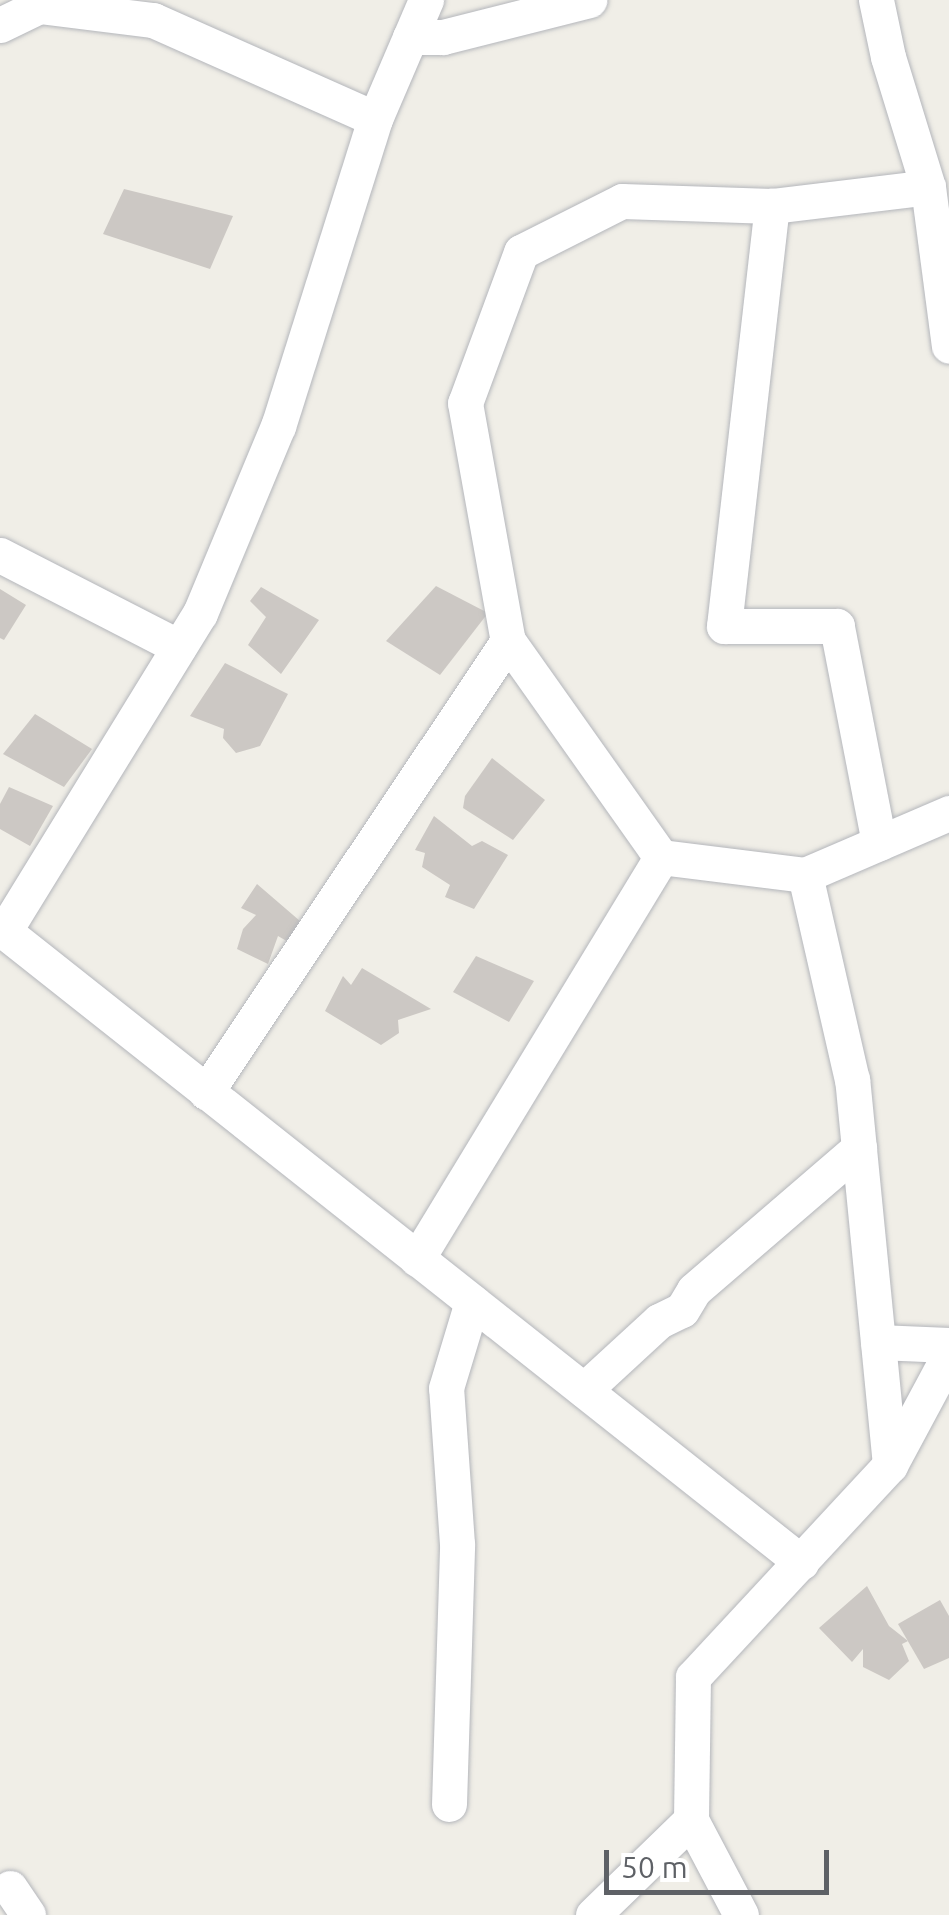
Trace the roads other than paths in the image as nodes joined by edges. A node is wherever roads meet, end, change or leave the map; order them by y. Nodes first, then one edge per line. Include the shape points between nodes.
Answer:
1 (426, 0) edge
2 (588, 0) edge
3 (876, 0) edge
4 (157, 10) edge
5 (0, 25) edge
6 (410, 37) junction
7 (376, 119) junction
8 (928, 187) junction
9 (772, 206) junction
10 (949, 346) edge
11 (0, 554) edge
12 (508, 641) junction
13 (179, 647) junction
14 (949, 813) edge
15 (879, 843) junction
16 (661, 857) junction
17 (805, 876) junction
18 (2, 934) edge
19 (206, 1092) junction
20 (859, 1148) junction
21 (418, 1259) junction
22 (472, 1302) junction
23 (878, 1342) junction
24 (949, 1345) edge
25 (949, 1355) edge
26 (584, 1390) junction
27 (890, 1465) junction
28 (801, 1562) junction
29 (449, 1804) dead end
30 (691, 1820) junction
31 (594, 1915) edge
32 (741, 1915) edge

1 - 6 street
2 - 6 street via 442,38
3 - 8 street
4 - 5 street via 38,6
4 - 7 street
6 - 7 street
7 - 13 street via 278,426 200,614
8 - 9 street
8 - 10 street
9 - 12 street via 622,200 521,252 465,402
9 - 15 street via 724,626 837,626
11 - 13 street
12 - 16 street
12 - 19 street
13 - 18 street
14 - 15 street
15 - 17 street
16 - 17 street
16 - 21 street
17 - 20 street via 852,1080
18 - 19 street
19 - 21 street
20 - 23 street
20 - 26 street
21 - 22 street
22 - 26 street
22 - 29 street via 446,1388 457,1544
23 - 24 street
23 - 27 street
25 - 27 street
26 - 28 street
27 - 28 street
28 - 30 street via 693,1677
30 - 31 street
30 - 32 street

